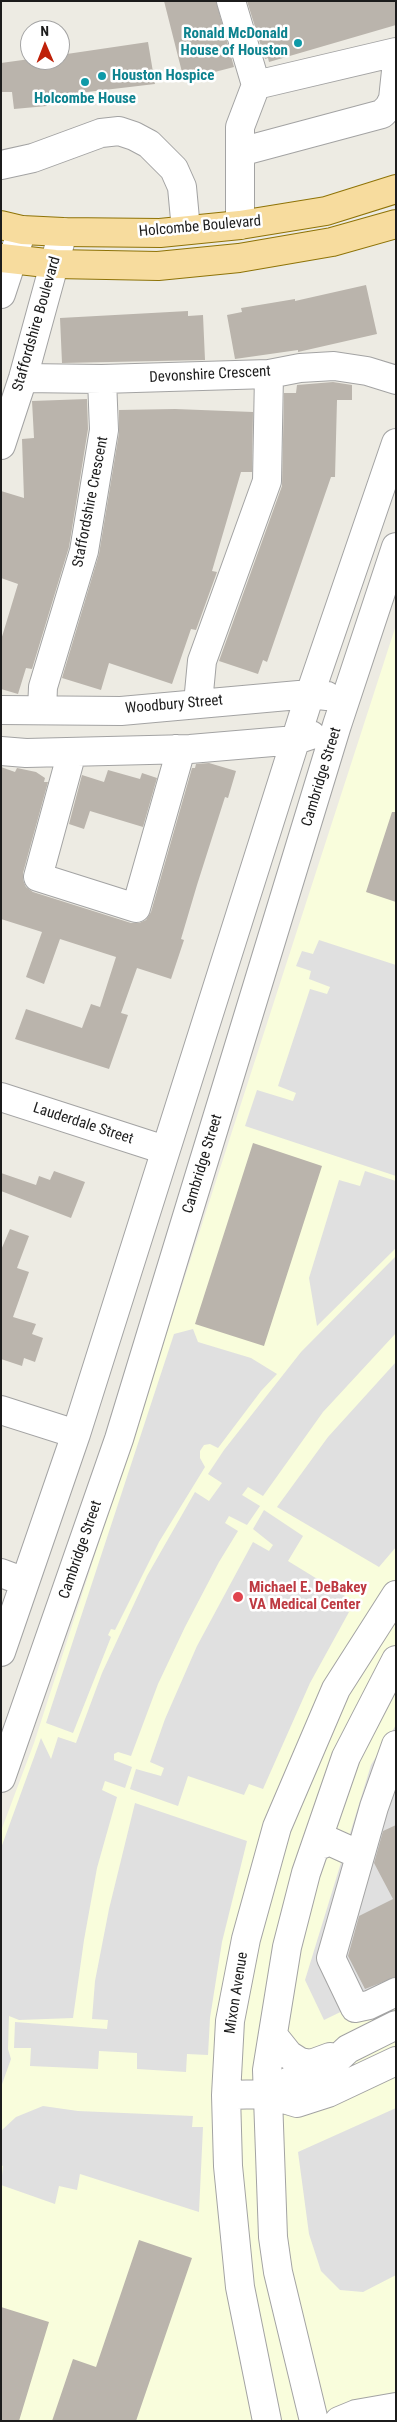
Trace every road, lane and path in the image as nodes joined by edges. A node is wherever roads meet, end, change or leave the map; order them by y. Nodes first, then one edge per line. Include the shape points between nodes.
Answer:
1 (231, 1) edge
2 (396, 52) edge
3 (396, 71) edge
4 (256, 85) junction
5 (240, 152) junction
6 (1, 165) edge
7 (396, 189) edge
8 (396, 224) edge
9 (240, 225) junction
10 (11, 228) edge
11 (186, 230) junction
12 (63, 232) junction
13 (7, 259) edge
14 (55, 264) junction
15 (1, 294) edge
16 (269, 374) junction
17 (23, 378) junction
18 (102, 379) junction
19 (396, 380) edge
20 (396, 443) edge
21 (1, 445) edge
22 (396, 547) edge
23 (310, 694) junction
24 (346, 699) junction
25 (198, 703) junction
26 (1, 710) edge
27 (42, 710) junction
28 (337, 725) junction
29 (296, 740) junction
30 (1, 751) edge
31 (70, 752) junction
32 (177, 755) junction
33 (1, 1097) edge
34 (165, 1150) junction
35 (1, 1410) edge
36 (76, 1434) junction
37 (13, 1577) edge
38 (394, 1603) edge
39 (1, 1652) edge
40 (396, 1660) edge
41 (8, 1740) edge
42 (396, 1745) edge
43 (1, 1778) edge
44 (336, 1848) junction
45 (392, 2003) edge
46 (396, 2025) edge
47 (273, 2035) junction
48 (348, 2049) junction
49 (396, 2061) edge
50 (267, 2094) junction
51 (226, 2095) junction
52 (396, 2407) edge
53 (267, 2421) edge
54 (314, 2421) edge
55 (339, 2421) edge

1 - 4 street
2 - 4 street
3 - 5 street via 392,99 382,114
4 - 5 street via 240,128
5 - 9 street
6 - 11 street via 33,158 101,133 119,131 134,136 149,144 174,170 182,187
7 - 9 main road, Holcombe Boulevard via 326,211
8 - 14 main road via 332,242 239,258 158,266
9 - 11 main road, Holcombe Boulevard
10 - 12 main road, Holcombe Boulevard
10 - 13 street
11 - 12 main road, Holcombe Boulevard via 160,233
12 - 14 street, Staffordshire Boulevard
13 - 14 main road
13 - 15 street
14 - 17 street, Staffordshire Boulevard
16 - 18 street, Devonshire Crescent
16 - 19 street, Devonshire Crescent via 334,366
16 - 25 street via 266,481 202,661
17 - 18 street, Devonshire Crescent
17 - 21 street, Staffordshire Boulevard
18 - 27 street, Staffordshire Crescent via 104,430 84,551 43,687
20 - 23 street
22 - 24 street, Cambridge Street
23 - 24 street, Woodbury Street
23 - 25 street, Woodbury Street
23 - 29 street
24 - 28 street, Cambridge Street
25 - 27 street, Woodbury Street via 121,711
26 - 27 street, Woodbury Street
28 - 29 street
28 - 41 street, Cambridge Street via 119,1439
29 - 32 street
29 - 34 street
30 - 31 street via 26,754
31 - 32 street
31 - 32 street via 38,877 136,908
33 - 34 street, Lauderdale Street
34 - 36 street
35 - 36 street
36 - 37 street
37 - 39 street
38 - 51 street, Mixon Avenue via 336,1689 277,1827 246,1939 232,2012
40 - 44 street via 346,1757
41 - 43 street, Cambridge Street
42 - 44 street via 374,1807
44 - 45 street via 331,1958 354,2008
44 - 47 street via 292,1923
46 - 48 street
47 - 48 street via 290,2055 307,2064
47 - 50 street
48 - 50 street via 334,2064 291,2080
49 - 50 street via 328,2093 297,2103
50 - 51 street
50 - 54 street via 274,2245
51 - 53 street, Mixon Avenue via 228,2166 240,2287
52 - 55 street via 356,2414

